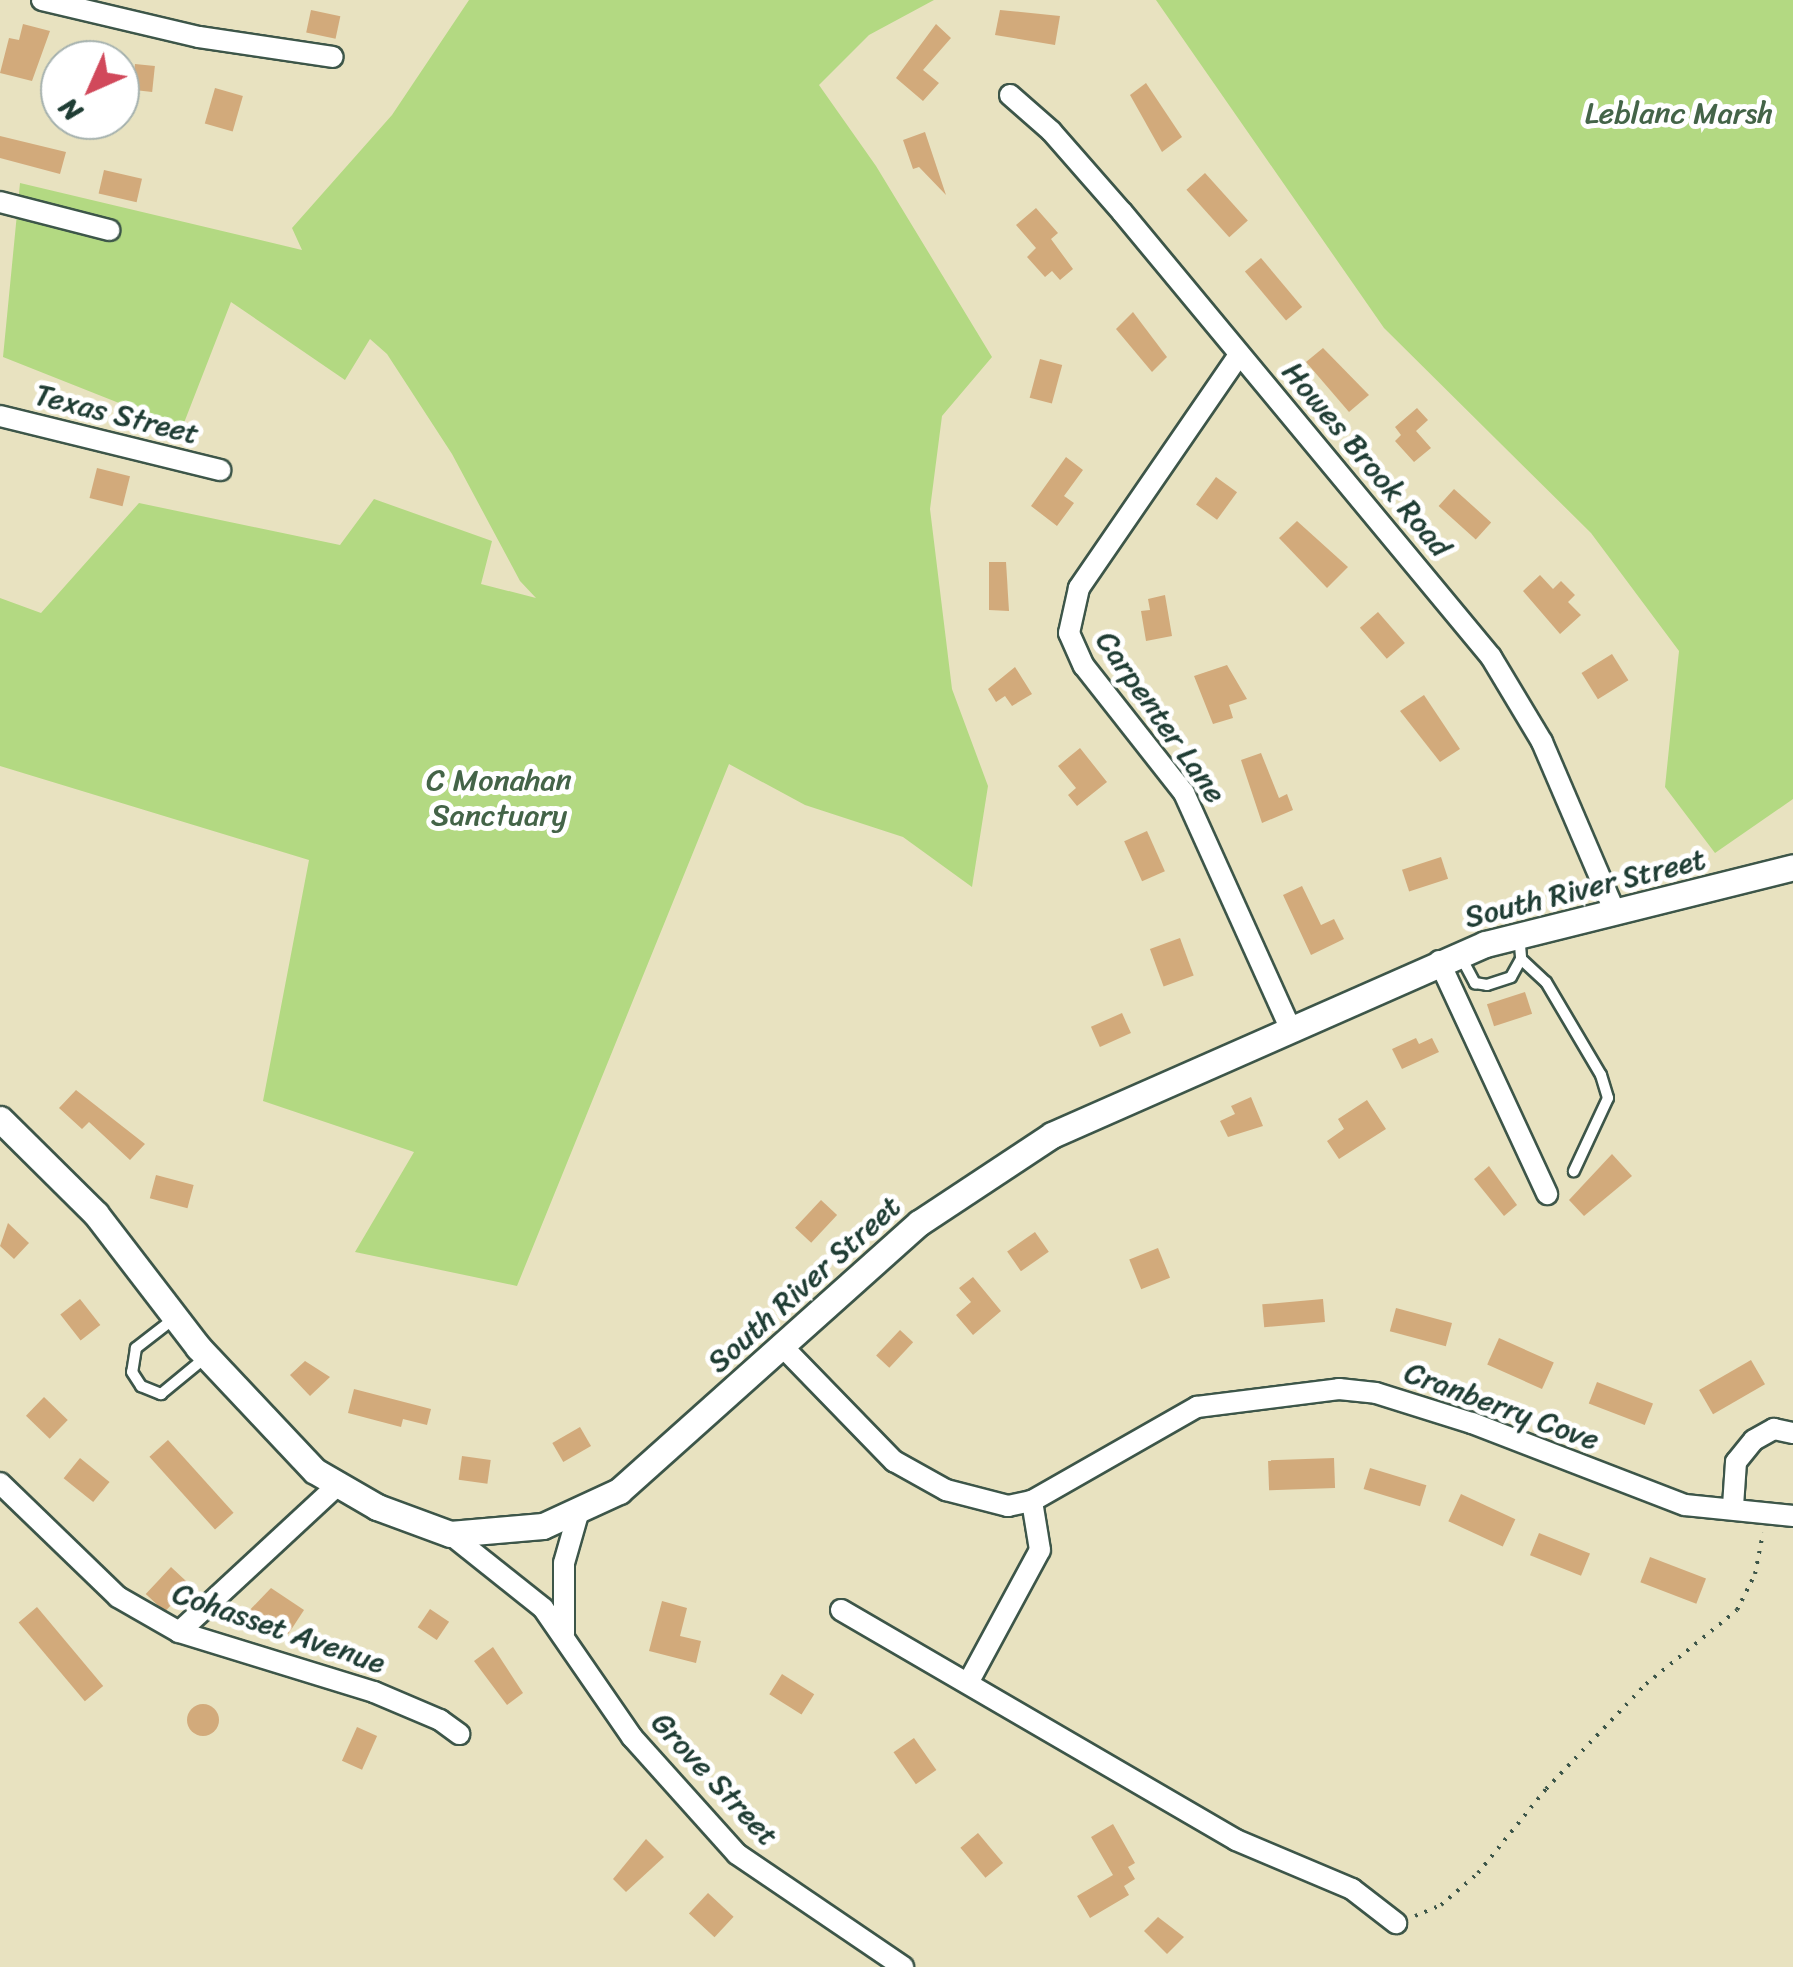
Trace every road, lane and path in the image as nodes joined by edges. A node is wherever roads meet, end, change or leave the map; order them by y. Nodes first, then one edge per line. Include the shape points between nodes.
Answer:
1 (42, 0) edge
2 (333, 57) dead end
3 (1010, 94) dead end
4 (0, 202) edge
5 (109, 230) dead end
6 (1239, 355) junction
7 (0, 416) edge
8 (220, 470) dead end
9 (1793, 868) edge
10 (1613, 908) junction
11 (1520, 946) junction
12 (1450, 957) junction
13 (1289, 1026) junction
14 (0, 1119) edge
15 (1574, 1172) dead end
16 (1547, 1194) dead end
17 (176, 1317) junction
18 (782, 1346) junction
19 (207, 1356) junction
20 (1793, 1433) edge
21 (0, 1484) edge
22 (338, 1484) junction
23 (1032, 1501) junction
24 (1733, 1506) junction
25 (578, 1514) junction
26 (1767, 1514) junction
27 (1793, 1516) edge
28 (450, 1534) junction
29 (841, 1610) dead end
30 (179, 1632) junction
31 (564, 1634) junction
32 (968, 1683) junction
33 (459, 1734) dead end
34 (1396, 1923) joint
35 (903, 1967) edge

1 - 2 street via 199,36
3 - 6 street, Howes Brook Road via 1052,131
4 - 5 street
6 - 10 street, Howes Brook Road via 1491,657 1542,742
6 - 13 street, Carpenter Lane via 1079,588 1069,633 1078,658 1184,793
7 - 8 street, Texas Street
9 - 10 street, South River Street
10 - 11 street, South River Street
11 - 12 street, South River Street
11 - 12 lane via 1510,977 1487,985
11 - 15 lane via 1602,1074 1608,1098
12 - 13 street, South River Street
12 - 16 street
13 - 18 street, South River Street via 1012,1159 919,1223
14 - 17 street, South River Street via 96,1214
17 - 19 street, South River Street
17 - 19 lane via 136,1348 132,1372 141,1386 161,1394
18 - 23 street, Cranberry Cove via 894,1461 969,1498 1008,1506
18 - 25 street, South River Street via 665,1453
19 - 22 street, South River Street via 294,1452
20 - 24 street via 1774,1429 1754,1440 1736,1462
21 - 30 street, Cohasset Avenue via 118,1597
22 - 28 street, South River Street via 410,1522
22 - 30 street
23 - 24 street, Cranberry Cove via 1197,1407 1339,1389 1376,1393 1472,1423 1685,1505
23 - 32 street via 1040,1550
24 - 26 street, Cranberry Cove
25 - 28 street, South River Street via 543,1526
25 - 31 street via 564,1563
26 - 27 street, Cranberry Cove
26 - 34 path via 1755,1574 1737,1610 1646,1684 1478,1873 1440,1906
28 - 31 street, Grove Street via 523,1589
29 - 32 street
30 - 33 street, Cohasset Avenue via 374,1692
31 - 35 street, Grove Street via 632,1737 737,1854
32 - 34 street via 1236,1840 1352,1889

